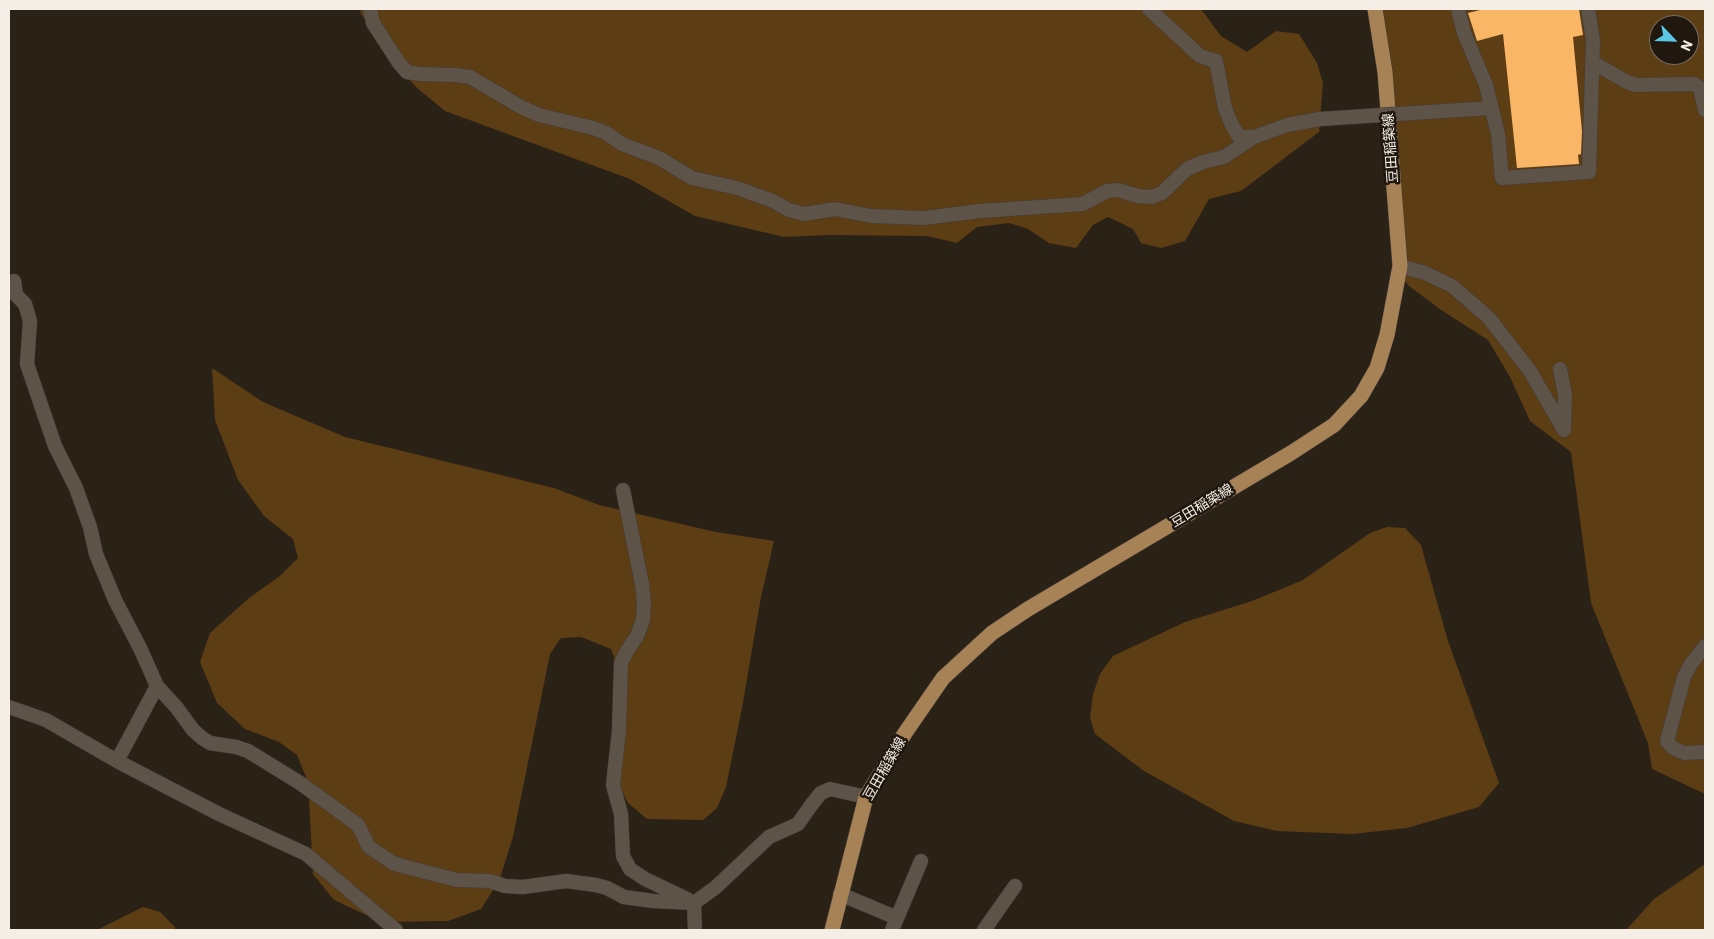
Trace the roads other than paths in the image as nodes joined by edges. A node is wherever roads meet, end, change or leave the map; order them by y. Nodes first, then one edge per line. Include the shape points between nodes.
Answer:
1 (370, 9) edge
2 (1149, 9) edge
3 (1374, 9) edge
4 (1458, 9) edge
5 (1588, 9) edge
6 (1592, 62) junction
7 (1492, 108) junction
8 (1705, 110) edge
9 (1254, 137) junction
10 (1400, 266) junction
11 (14, 281) dead end
12 (1560, 369) dead end
13 (623, 490) dead end
14 (1705, 646) edge
15 (157, 686) junction
16 (9, 707) edge
17 (1705, 752) edge
18 (117, 761) junction
19 (866, 797) junction
20 (921, 861) dead end
21 (1015, 886) dead end
22 (840, 894) junction
23 (694, 903) junction
24 (895, 924) edge
25 (396, 930) edge
26 (695, 930) edge
27 (832, 930) edge
28 (984, 930) edge

1 - 9 street via 373,23 408,72 470,77 522,108 606,133 692,178 737,188 804,214 836,209 871,216 924,218 1083,204 1107,191 1152,197 1162,193 1187,169 1224,157
2 - 9 street via 1200,56 1216,61 1231,123 1239,137
3 - 10 main road, 豆田稲築線 via 1386,72
4 - 7 street
5 - 6 street via 1593,40
6 - 7 street via 1589,172 1502,178
6 - 8 street via 1636,85 1694,84 1700,88
7 - 9 street, bridge via 1320,120 1287,125
10 - 12 street via 1452,286 1489,318 1530,371 1564,430 1566,395
10 - 19 main road, 豆田稲築線 via 1377,368 1361,396 1334,425 992,633 943,678
11 - 15 street via 16,295 25,304 30,321 27,364 55,446 76,488 96,554
13 - 23 street via 644,603 643,620 637,636 621,663 613,785 621,814 623,856 630,869 645,880
14 - 17 street via 1684,677 1668,741 1673,748 1684,753
15 - 18 street
15 - 23 street via 202,738 210,743 248,751 300,783 358,824 369,847 393,863 457,880 523,887 566,880 596,885 624,897
16 - 18 street via 46,720
18 - 25 street via 218,814 306,854
19 - 22 main road, 豆田稲築線
19 - 23 street via 830,790 821,793 798,824 769,837 716,887
20 - 24 street
21 - 28 street
22 - 24 street
22 - 27 main road, 豆田稲築線
23 - 26 street

